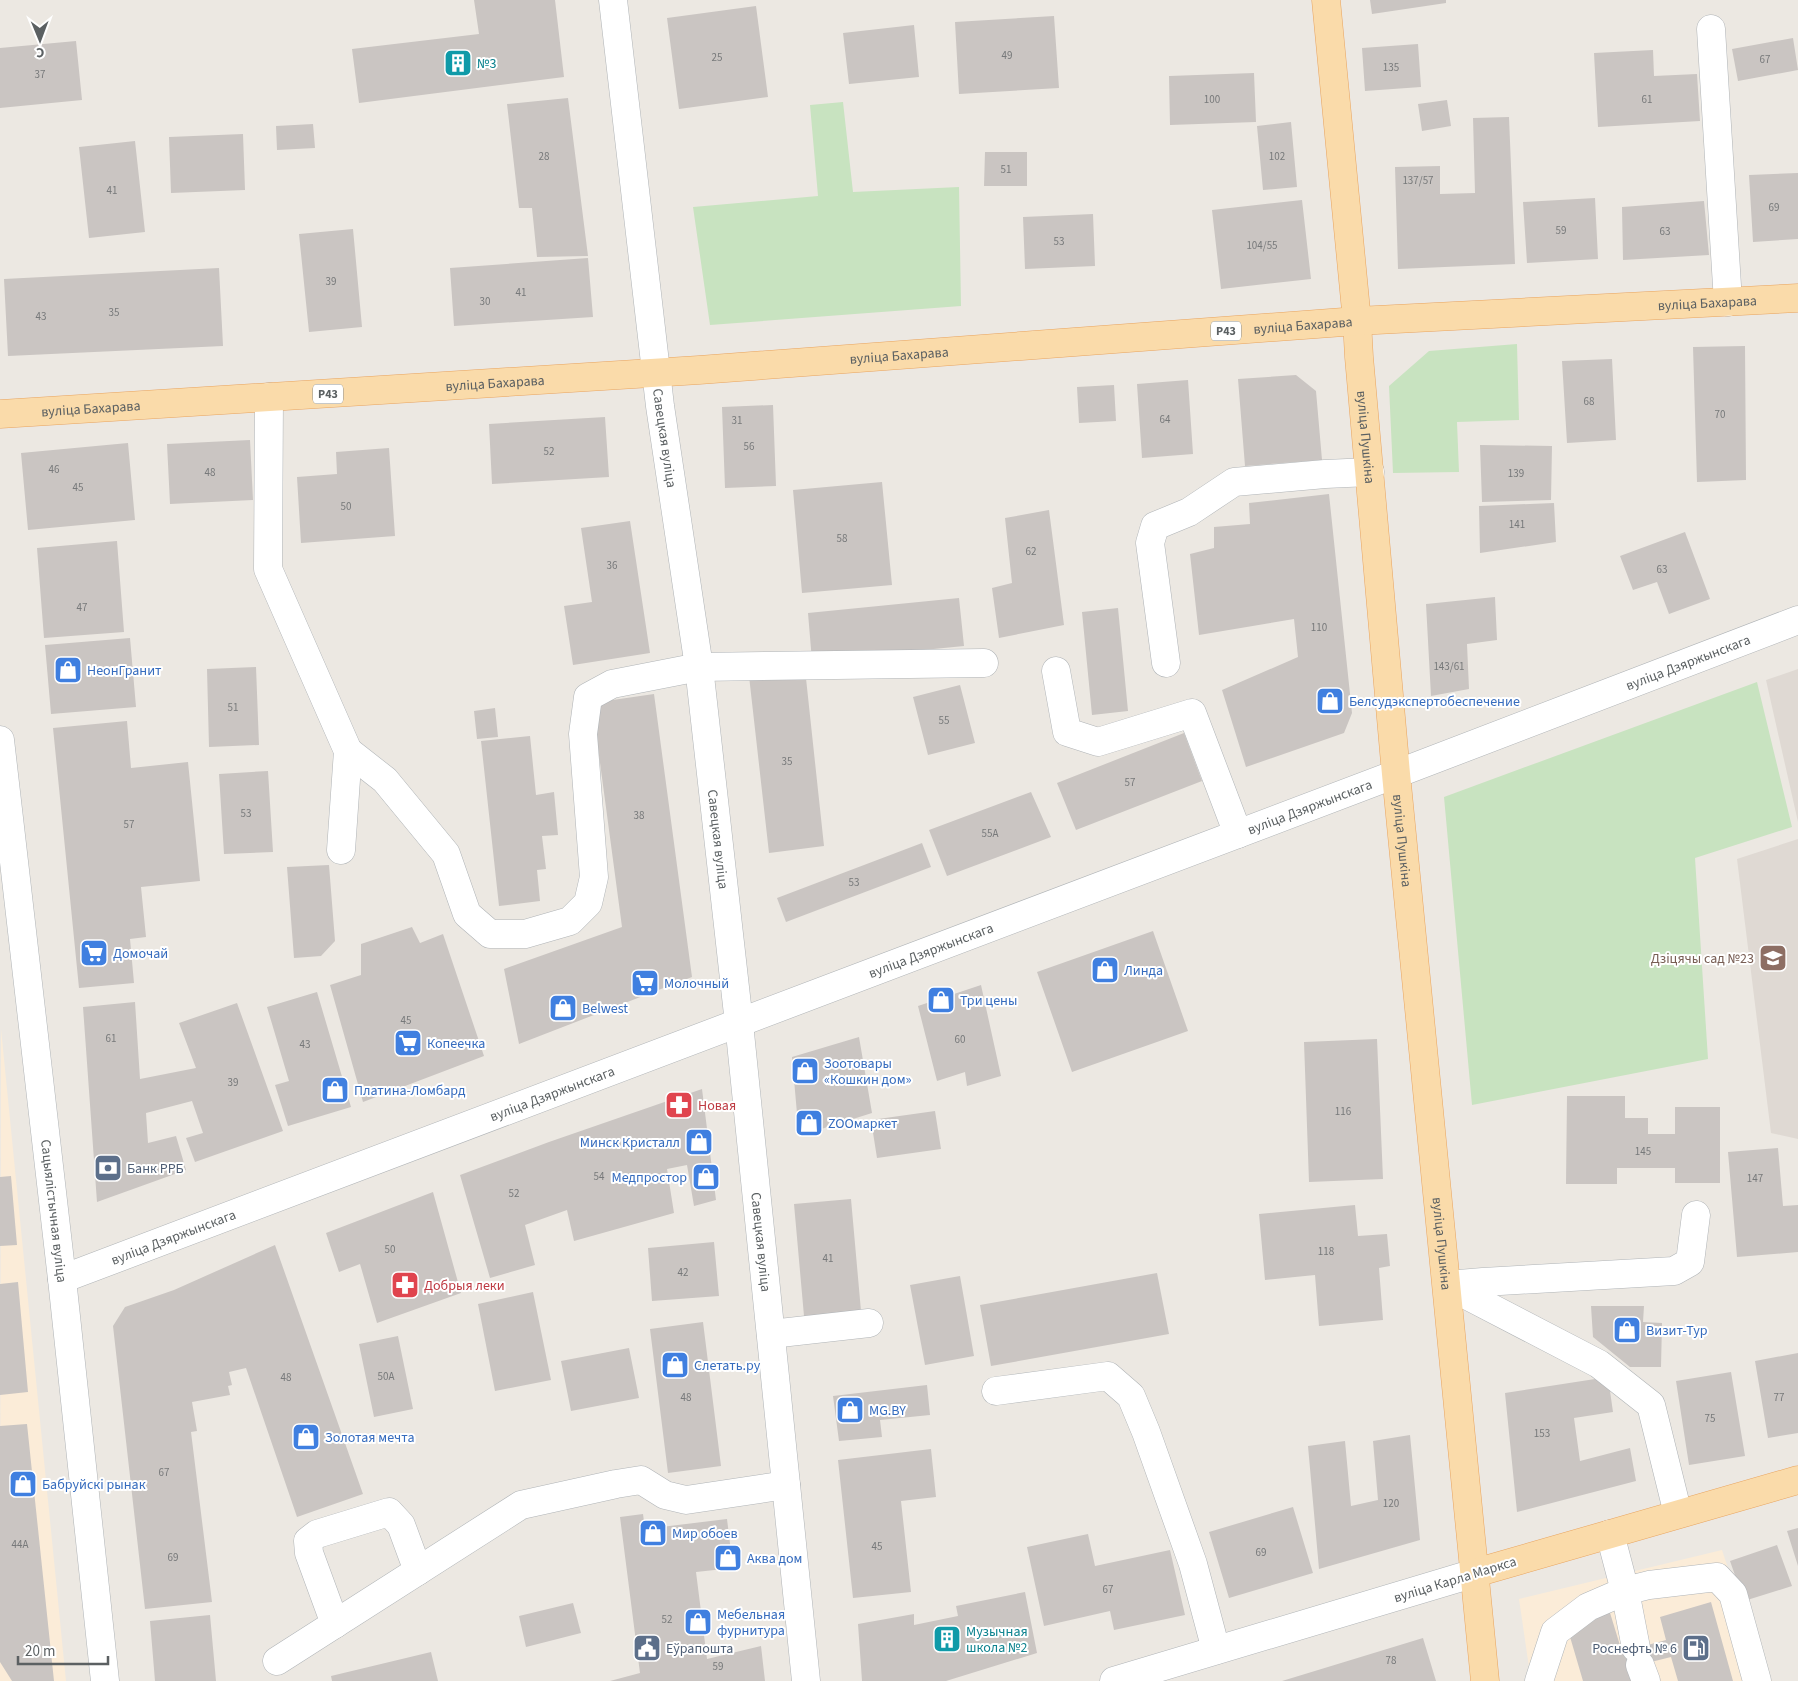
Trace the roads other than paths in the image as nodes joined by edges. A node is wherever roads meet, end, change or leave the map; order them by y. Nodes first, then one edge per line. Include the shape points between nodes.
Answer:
1 (613, 0) edge
2 (1326, 0) edge
3 (1711, 29) dead end
4 (1798, 298) edge
5 (1728, 302) junction
6 (1357, 321) junction
7 (656, 373) junction
8 (269, 397) junction
9 (0, 414) edge
10 (1370, 472) junction
11 (1798, 620) edge
12 (984, 663) dead end
13 (1166, 663) dead end
14 (699, 667) junction
15 (1056, 671) dead end
16 (0, 740) edge
17 (348, 751) junction
18 (1396, 774) junction
19 (1238, 834) junction
20 (341, 850) dead end
21 (739, 1023) junction
22 (1696, 1215) dead end
23 (62, 1280) junction
24 (1447, 1286) junction
25 (869, 1323) dead end
26 (771, 1334) junction
27 (996, 1391) dead end
28 (1798, 1480) edge
29 (786, 1485) junction
30 (1678, 1514) junction
31 (1610, 1534) junction
32 (418, 1571) junction
33 (1475, 1573) junction
34 (1625, 1591) junction
35 (335, 1624) junction
36 (1216, 1650) junction
37 (277, 1661) dead end
38 (1640, 1665) edge
39 (105, 1681) edge
40 (806, 1681) edge
41 (1114, 1681) edge
42 (1485, 1681) edge
43 (1539, 1681) edge
44 (1757, 1681) edge

1 - 7 street, Савецкая вуліца
2 - 6 main road, вуліца Пушкіна
3 - 5 street
4 - 5 main road, вуліца Бахарава / Р43
5 - 6 main road, вуліца Бахарава / Р43
6 - 7 main road, вуліца Бахарава / Р43
6 - 10 main road, вуліца Пушкіна
7 - 8 main road, вуліца Бахарава / Р43
7 - 14 street, Савецкая вуліца
8 - 9 main road, вуліца Бахарава / Р43
8 - 17 street via 268,569
10 - 13 street via 1234,482 1189,512 1155,526 1150,542
10 - 18 main road, вуліца Пушкіна
11 - 18 street, вуліца Дзяржынскага
12 - 14 street
14 - 17 street via 612,684 588,697 583,734 594,877 588,904 570,921 525,934 490,934 467,914 446,854 386,780
14 - 21 street, Савецкая вуліца
15 - 19 street via 1067,732 1098,742 1192,713
16 - 23 street, Сацыялістычная вуліца
17 - 20 street
18 - 19 street, вуліца Дзяржынскага
18 - 24 main road, вуліца Пушкіна
19 - 21 street, вуліца Дзяржынскага
21 - 23 street, вуліца Дзяржынскага
21 - 26 street, Савецкая вуліца
22 - 24 street via 1690,1262 1674,1271
23 - 39 street, Сацыялістычная вуліца
24 - 30 street via 1599,1364 1652,1405
24 - 33 main road, вуліца Пушкіна
25 - 26 street
26 - 29 street, Савецкая вуліца
27 - 36 street via 1108,1376 1131,1396 1193,1564
28 - 30 main road, вуліца Карла Маркса
29 - 32 street via 686,1500 664,1495 641,1480 521,1505
29 - 40 street, Савецкая вуліца
30 - 31 main road, вуліца Карла Маркса
31 - 33 main road, вуліца Карла Маркса
31 - 34 street
32 - 35 street
32 - 35 street via 402,1524 389,1512 317,1534 308,1541 309,1553
33 - 36 street, вуліца Карла Маркса
33 - 42 main road, вуліца Пушкіна
34 - 38 street
34 - 43 street via 1588,1608 1555,1632
34 - 44 street via 1717,1577 1733,1594
35 - 37 street
36 - 41 street, вуліца Карла Маркса

